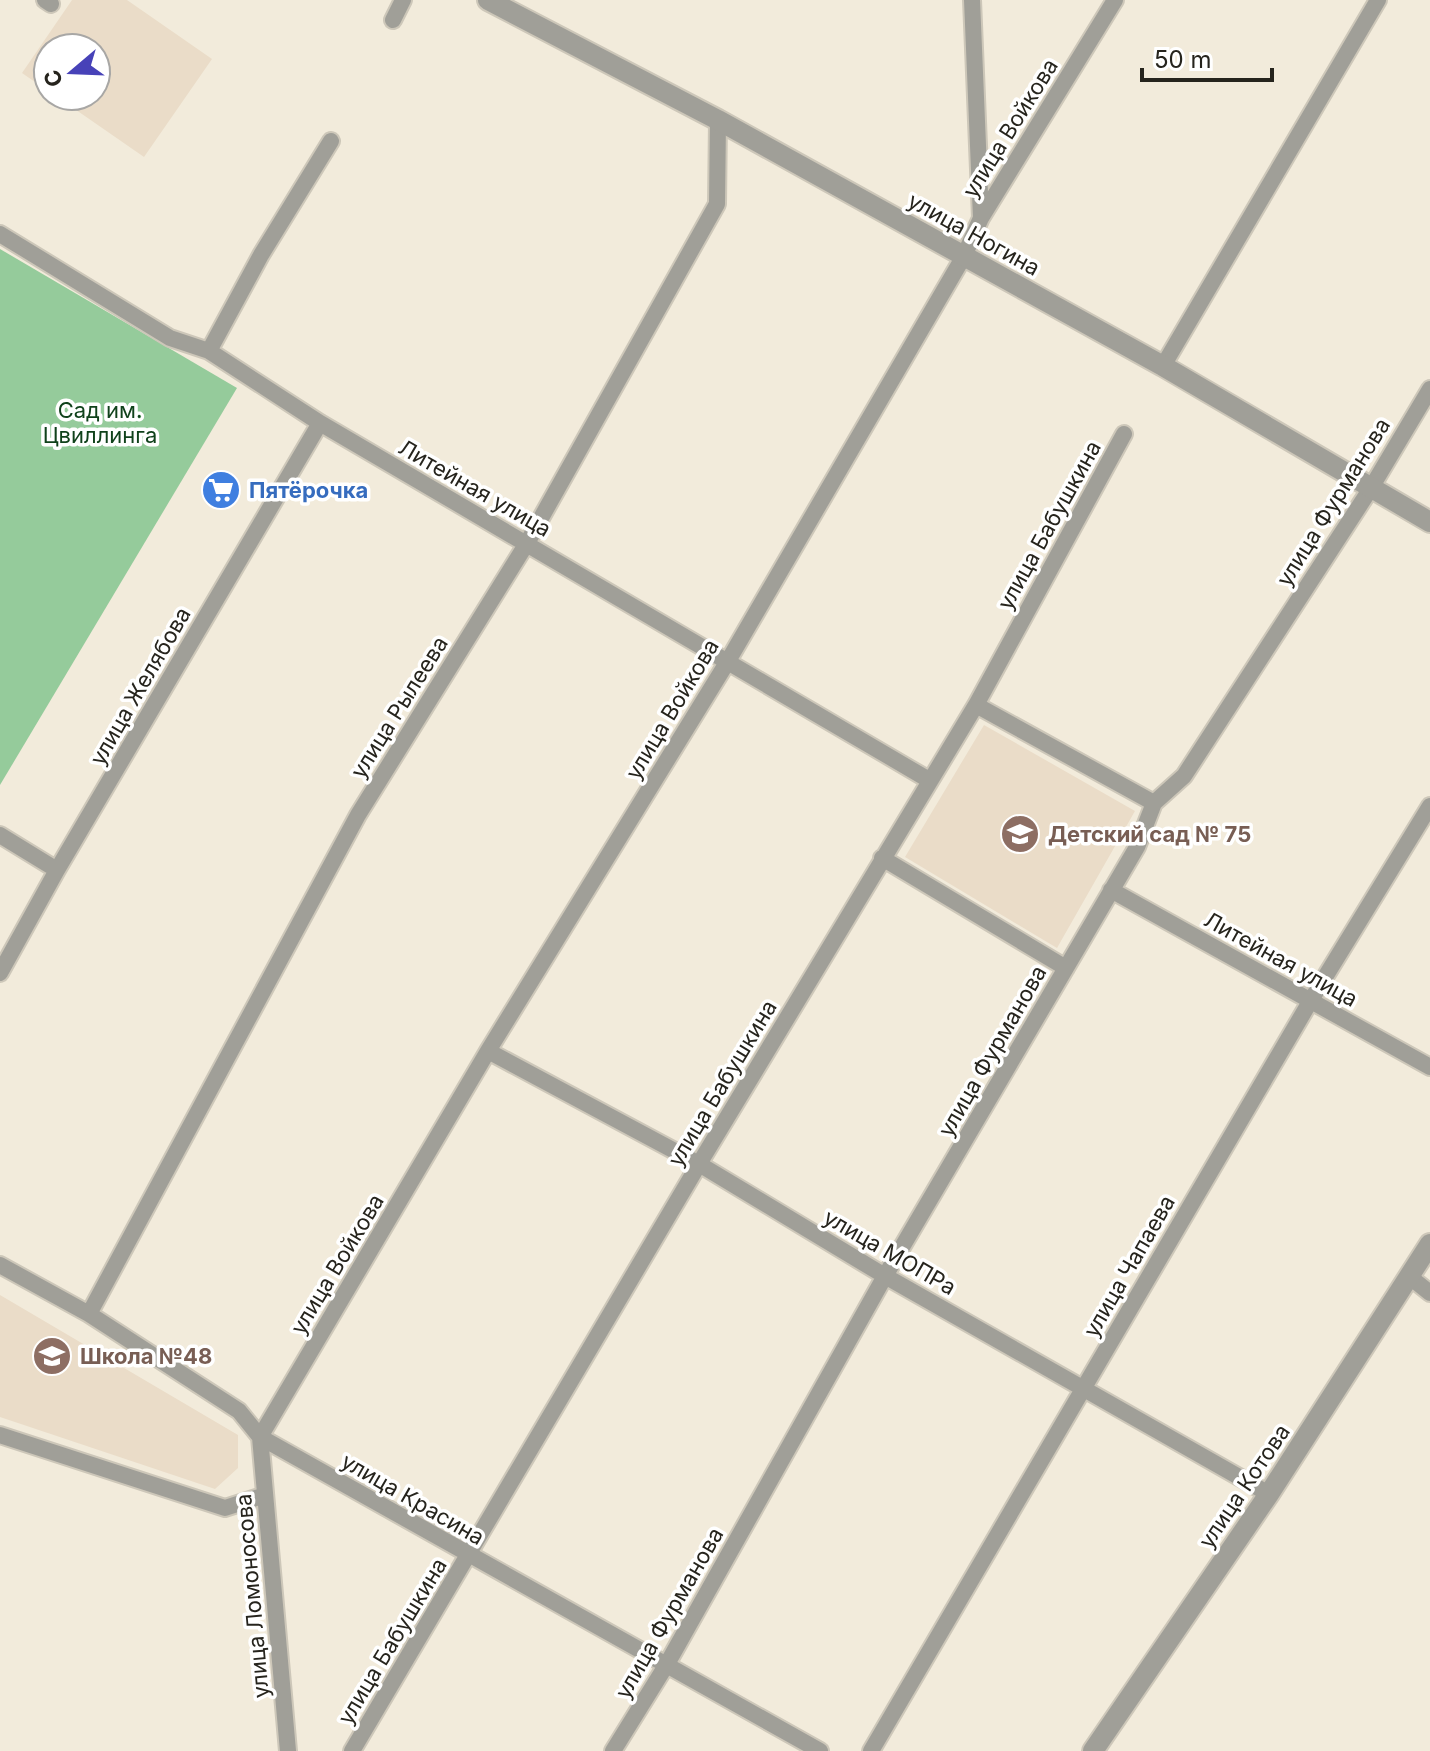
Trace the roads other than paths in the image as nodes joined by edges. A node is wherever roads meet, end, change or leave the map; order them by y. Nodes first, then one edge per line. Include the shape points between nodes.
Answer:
1 (403, 0) edge
2 (488, 0) edge
3 (972, 0) edge
4 (1115, 0) edge
5 (1378, 0) edge
6 (393, 20) dead end
7 (718, 120) junction
8 (331, 141) dead end
9 (981, 218) junction
10 (0, 234) edge
11 (964, 256) junction
12 (209, 351) junction
13 (1163, 366) junction
14 (1430, 389) edge
15 (320, 423) junction
16 (1124, 434) dead end
17 (1371, 488) junction
18 (1430, 522) edge
19 (527, 543) junction
20 (728, 661) junction
21 (976, 705) junction
22 (929, 780) junction
23 (1154, 803) junction
24 (1430, 806) edge
25 (0, 835) edge
26 (882, 858) junction
27 (57, 870) junction
28 (1111, 890) junction
29 (1066, 968) junction
30 (0, 973) edge
31 (1311, 1000) junction
32 (488, 1051) junction
33 (1430, 1067) edge
34 (699, 1164) junction
35 (1430, 1244) edge
36 (0, 1265) edge
37 (885, 1276) junction
38 (1410, 1277) junction
39 (1430, 1293) edge
40 (89, 1314) junction
41 (1082, 1388) junction
42 (3, 1436) edge
43 (260, 1437) junction
44 (0, 1455) edge
45 (1269, 1494) junction
46 (265, 1495) junction
47 (468, 1556) junction
48 (667, 1664) junction
49 (1096, 1749) edge
50 (288, 1751) edge
51 (352, 1751) edge
52 (613, 1751) edge
53 (820, 1751) edge
54 (871, 1751) edge

1 - 6 street
2 - 7 street, улица Ногина
3 - 9 street
4 - 9 street, улица Войкова
5 - 13 street
7 - 11 street, улица Ногина
7 - 19 street, улица Рылеева via 717,204
8 - 12 street
9 - 11 street, улица Войкова
10 - 12 street, Литейная улица via 170,338
11 - 13 street, улица Ногина
11 - 20 street, улица Войкова
12 - 15 street, Литейная улица
13 - 17 street, улица Ногина
14 - 17 street, улица Фурманова
15 - 19 street, Литейная улица
15 - 27 street, улица Желябова
16 - 21 street, улица Бабушкина
17 - 18 street, улица Ногина
17 - 23 street, улица Фурманова via 1184,776
19 - 20 street, Литейная улица
19 - 40 street, улица Рылеева via 358,815
20 - 22 street, Литейная улица
20 - 32 street, улица Войкова
21 - 22 street, улица Бабушкина
21 - 23 street
22 - 26 street, улица Бабушкина
23 - 28 street, улица Фурманова via 1137,847
24 - 31 street, улица Чапаева
25 - 27 street
26 - 29 street
26 - 34 street, улица Бабушкина
27 - 30 street, улица Желябова
28 - 29 street, улица Фурманова
28 - 31 street, Литейная улица
29 - 37 street, улица Фурманова
31 - 33 street, Литейная улица
31 - 41 street, улица Чапаева
32 - 34 street, улица МОПРа
32 - 43 street, улица Войкова
34 - 37 street, улица МОПРа
34 - 47 street, улица Бабушкина
35 - 38 street, улица Котова
36 - 40 street, улица Красина
37 - 41 street, улица МОПРа
37 - 48 street, улица Фурманова
38 - 39 street
38 - 45 street, улица Котова
40 - 43 street, улица Красина via 239,1411
41 - 45 street, улица МОПРа
41 - 54 street, улица Чапаева
42 - 44 street
42 - 46 street via 225,1508
43 - 46 street, улица Ломоносова
43 - 47 street, улица Красина
45 - 49 street, улица Котова
46 - 50 street, улица Ломоносова
47 - 48 street, улица Красина
47 - 51 street, улица Бабушкина
48 - 52 street, улица Фурманова
48 - 53 street, улица Красина

